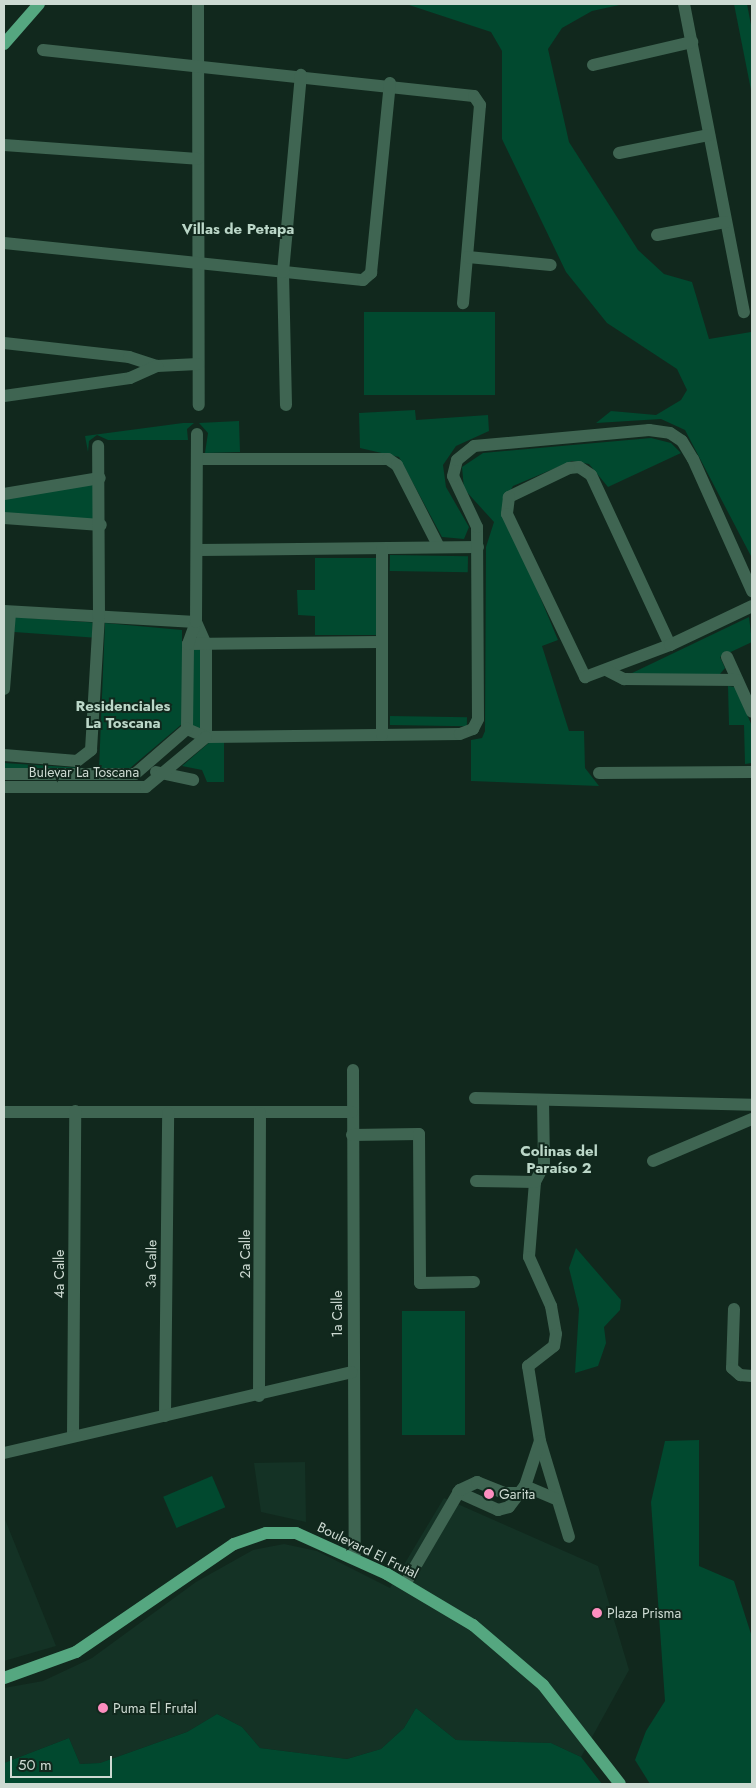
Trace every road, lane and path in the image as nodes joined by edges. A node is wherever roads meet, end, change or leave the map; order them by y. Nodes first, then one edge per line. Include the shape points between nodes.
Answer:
1 (39, 4) edge
2 (198, 4) edge
3 (684, 4) edge
4 (692, 42) junction
5 (4, 44) edge
6 (43, 50) dead end
7 (197, 64) junction
8 (593, 65) dead end
9 (302, 75) junction
10 (390, 84) junction
11 (709, 135) junction
12 (4, 145) edge
13 (619, 153) dead end
14 (197, 159) junction
15 (725, 222) junction
16 (657, 235) dead end
17 (4, 243) edge
18 (468, 257) junction
19 (197, 262) junction
20 (551, 265) dead end
21 (283, 272) junction
22 (463, 303) dead end
23 (744, 312) dead end
24 (4, 343) edge
25 (198, 364) junction
26 (157, 366) junction
27 (4, 396) edge
28 (199, 405) dead end
29 (286, 405) dead end
30 (197, 434) dead end
31 (98, 446) dead end
32 (197, 459) junction
33 (100, 478) junction
34 (4, 494) edge
35 (4, 518) edge
36 (101, 525) junction
37 (439, 546) junction
38 (478, 546) junction
39 (382, 549) junction
40 (198, 550) junction
41 (752, 591) edge
42 (752, 606) edge
43 (7, 611) edge
44 (99, 616) junction
45 (196, 622) junction
46 (381, 642) junction
47 (188, 644) junction
48 (206, 644) junction
49 (670, 645) junction
50 (727, 657) dead end
51 (608, 671) junction
52 (737, 680) junction
53 (4, 689) edge
54 (752, 712) edge
55 (187, 729) junction
56 (382, 736) junction
57 (206, 737) junction
58 (4, 755) edge
59 (148, 763) junction
60 (599, 772) dead end
61 (752, 772) edge
62 (4, 774) edge
63 (160, 776) junction
64 (194, 780) dead end
65 (4, 787) edge
66 (353, 1070) dead end
67 (475, 1098) dead end
68 (543, 1100) junction
69 (752, 1105) edge
70 (75, 1111) junction
71 (4, 1112) edge
72 (352, 1112) junction
73 (168, 1113) junction
74 (260, 1113) junction
75 (752, 1120) edge
76 (352, 1135) junction
77 (653, 1161) dead end
78 (476, 1181) dead end
79 (535, 1182) junction
80 (474, 1282) dead end
81 (734, 1309) dead end
82 (352, 1372) junction
83 (752, 1376) edge
84 (259, 1396) junction
85 (165, 1416) junction
86 (73, 1436) junction
87 (540, 1441) junction
88 (4, 1453) edge
89 (522, 1489) junction
90 (556, 1499) junction
91 (569, 1537) dead end
92 (355, 1558) junction
93 (405, 1584) junction
94 (4, 1678) edge
95 (620, 1784) edge

1 - 5 main road
2 - 7 street
3 - 4 street
4 - 8 street
4 - 11 street
6 - 7 street
7 - 9 street
7 - 14 street
9 - 10 street
9 - 21 street
10 - 18 street via 471,94 479,101
10 - 21 street via 371,272 358,281
11 - 13 street
11 - 15 street
12 - 14 street
14 - 19 street
15 - 16 street
15 - 23 street
17 - 19 street
18 - 20 street
18 - 22 street
19 - 21 street
19 - 25 street
21 - 29 street
24 - 26 street via 129,357
25 - 26 street
25 - 28 street
26 - 27 street via 130,378
30 - 32 street
31 - 33 street
32 - 37 street via 388,459 397,465
32 - 40 street
33 - 34 street
33 - 36 street
35 - 36 street
36 - 44 street
37 - 38 street
37 - 39 street
38 - 41 street via 476,520 453,481 455,465 464,451 484,443 657,430 676,437 687,447
38 - 56 street via 477,725 463,734
39 - 40 street
39 - 46 street
40 - 45 street
42 - 49 street
43 - 44 street
43 - 53 street
44 - 45 street
44 - 58 street via 89,755 77,761
45 - 47 street
45 - 48 street
46 - 48 street
46 - 56 street
47 - 48 street
47 - 55 street
48 - 57 street
49 - 51 street
49 - 51 street via 598,484 583,468 569,468 513,494 506,510 582,675
50 - 52 street
51 - 52 street via 624,679
52 - 54 street
55 - 57 street
55 - 59 street, Bulevar La Toscana
56 - 57 street
57 - 63 street, Bulevar La Toscana
59 - 62 street, Bulevar La Toscana via 135,774
59 - 63 street
60 - 61 street
63 - 64 street
63 - 65 street, Bulevar La Toscana via 146,787
66 - 72 street, 1a Calle
67 - 68 street
68 - 69 street
68 - 79 street via 544,1165
70 - 71 street
70 - 73 street
70 - 86 street, 4a Calle
72 - 74 street
72 - 76 street, 1a Calle
73 - 74 street
73 - 85 street, 3a Calle
74 - 84 street, 2a Calle
75 - 77 street
76 - 80 street via 419,1134 420,1282
76 - 82 street, 1a Calle
78 - 79 street
79 - 87 street via 529,1258 551,1306 556,1334 554,1346 528,1366
81 - 83 street via 732,1368 740,1375
82 - 84 street
82 - 92 street, 1a Calle
84 - 85 street
85 - 86 street
86 - 88 street
87 - 89 street
87 - 90 street
89 - 90 street
89 - 93 street via 509,1507 498,1510 458,1492
90 - 91 street
92 - 93 main road, Boulevard El Frutal
92 - 94 main road, Boulevard El Frutal via 296,1533 277,1532 245,1539 76,1652
93 - 95 main road, Boulevard El Frutal via 473,1625 526,1668

